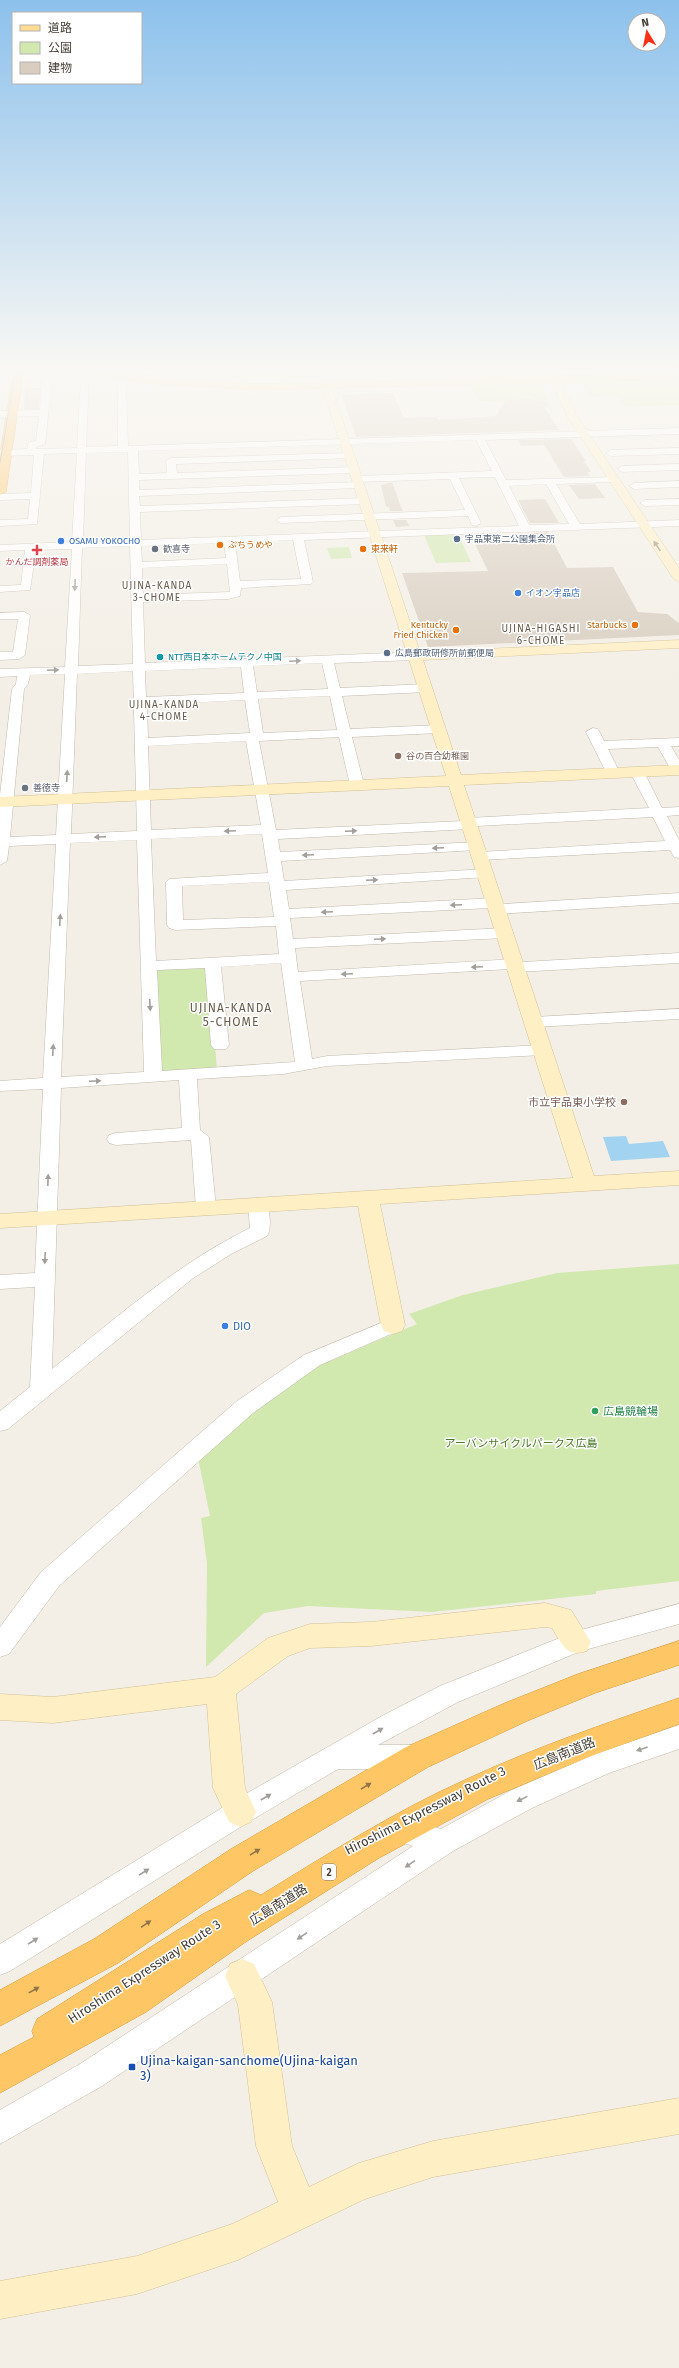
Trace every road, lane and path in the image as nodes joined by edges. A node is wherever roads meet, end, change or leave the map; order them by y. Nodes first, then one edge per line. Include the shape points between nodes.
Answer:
1 (134, 477) edge
2 (1, 478) edge
3 (36, 478) edge
4 (80, 478) edge
5 (271, 478) edge
6 (311, 478) edge
7 (357, 478) edge
8 (454, 478) edge
9 (493, 478) edge
10 (501, 478) junction
11 (628, 478) edge
12 (613, 479) joint
13 (550, 481) junction
14 (679, 484) edge
15 (634, 486) junction
16 (273, 488) junction
17 (0, 492) edge
18 (134, 492) junction
19 (36, 496) junction
20 (0, 497) edge
21 (365, 501) junction
22 (679, 502) edge
23 (645, 503) junction
24 (277, 504) junction
25 (135, 509) junction
26 (471, 513) junction
27 (370, 517) junction
28 (281, 520) junction
29 (0, 523) edge
30 (679, 523) edge
31 (660, 524) junction
32 (644, 525) junction
33 (577, 528) junction
34 (526, 529) junction
35 (480, 531) junction
36 (377, 535) junction
37 (668, 536) dead end
38 (285, 538) junction
39 (298, 538) junction
40 (229, 540) junction
41 (137, 544) junction
42 (76, 546) junction
43 (31, 547) junction
44 (0, 548) edge
45 (232, 562) junction
46 (137, 565) junction
47 (679, 578) edge
48 (235, 585) junction
49 (0, 589) edge
50 (138, 599) junction
51 (0, 616) edge
52 (679, 644) edge
53 (0, 656) edge
54 (414, 656) junction
55 (327, 659) junction
56 (246, 662) junction
57 (140, 667) junction
58 (72, 670) junction
59 (24, 672) junction
60 (0, 673) edge
61 (426, 688) junction
62 (335, 693) junction
63 (251, 696) junction
64 (140, 701) junction
65 (439, 729) junction
66 (592, 732) dead end
67 (344, 733) junction
68 (254, 737) junction
69 (141, 742) junction
70 (663, 742) junction
71 (679, 742) edge
72 (633, 744) junction
73 (600, 745) junction
74 (6, 748) edge
75 (678, 770) edge
76 (641, 771) junction
77 (613, 773) junction
78 (455, 780) junction
79 (358, 785) junction
80 (260, 790) junction
81 (144, 795) junction
82 (66, 799) junction
83 (3, 802) edge
84 (679, 811) edge
85 (658, 812) junction
86 (470, 823) junction
87 (269, 832) junction
88 (143, 835) junction
89 (64, 839) junction
90 (1, 842) edge
91 (678, 848) edge
92 (478, 851) junction
93 (273, 857) junction
94 (0, 861) edge
95 (486, 873) junction
96 (276, 881) junction
97 (679, 898) edge
98 (496, 906) junction
99 (281, 917) junction
100 (505, 933) junction
101 (286, 951) junction
102 (679, 958) edge
103 (213, 962) junction
104 (148, 966) junction
105 (516, 966) junction
106 (290, 977) junction
107 (679, 1014) edge
108 (535, 1022) junction
109 (220, 1045) dead end
110 (544, 1050) junction
111 (304, 1065) junction
112 (188, 1076) junction
113 (153, 1077) junction
114 (52, 1083) junction
115 (0, 1086) edge
116 (191, 1133) junction
117 (116, 1138) dead end
118 (679, 1178) edge
119 (586, 1184) junction
120 (368, 1198) junction
121 (258, 1205) junction
122 (206, 1208) junction
123 (46, 1219) junction
124 (0, 1222) edge
125 (44, 1279) junction
126 (0, 1282) edge
127 (393, 1325) joint
128 (41, 1390) junction
129 (0, 1423) edge
130 (679, 1614) edge
131 (577, 1642) junction
132 (0, 1646) edge
133 (679, 1654) edge
134 (221, 1689) junction
135 (679, 1701) edge
136 (0, 1707) edge
137 (679, 1711) edge
138 (679, 1736) edge
139 (333, 1757) junction
140 (417, 1757) junction
141 (240, 1812) junction
142 (402, 1830) junction
143 (443, 1842) junction
144 (0, 1961) edge
145 (242, 1976) junction
146 (0, 2009) edge
147 (0, 2060) edge
148 (0, 2075) edge
149 (679, 2116) edge
150 (0, 2128) edge
151 (300, 2211) junction
152 (0, 2300) edge

1 - 18 street
2 - 17 highway
3 - 19 street
4 - 42 street
5 - 16 street
6 - 16 street
7 - 21 street
8 - 26 street
9 - 10 street
10 - 13 street
10 - 34 street
11 - 15 street
12 - 13 street
12 - 32 street
13 - 33 street
14 - 15 street
15 - 23 street
16 - 18 street
16 - 24 street
18 - 25 street
19 - 20 street
19 - 29 street via 33,522
21 - 24 street
21 - 27 street
22 - 23 street
23 - 31 street
24 - 25 street
24 - 28 street
25 - 41 street
26 - 27 street
26 - 35 street
27 - 28 street
27 - 36 street
28 - 38 street
30 - 31 street
31 - 32 street
31 - 37 street
32 - 33 street
47 -> 32 street
33 - 34 street
34 - 35 street
35 - 36 street
36 - 39 street
36 - 54 street
38 - 39 street
38 - 40 street
39 - 48 street via 308,582
40 - 41 street
40 - 45 street
41 - 42 street
41 - 46 street
42 - 43 street
42 -> 58 street
43 - 44 street
43 - 49 street via 26,588
45 - 46 street
45 - 48 street
46 - 50 street
48 - 50 street via 236,594 228,596
50 - 57 street
51 - 53 street via 24,615 19,655
52 - 54 street
54 - 55 street
54 - 61 street
56 -> 55 street
55 - 62 street
56 - 57 street
56 - 63 street
57 - 58 street
57 - 64 street
59 -> 58 street
82 -> 58 street
59 - 60 street
59 - 74 street
61 - 62 street
61 - 65 street
62 - 63 street
62 - 67 street
63 - 64 street
63 - 68 street
64 - 69 street
65 - 67 street
65 - 78 street
66 - 73 street
67 - 68 street
67 - 79 street
68 - 69 street
68 - 80 street
69 - 81 street
70 - 71 street
70 - 72 street
70 - 75 street
72 - 73 street
72 - 76 street
73 - 77 street
74 - 83 street
75 - 76 street
76 - 77 street
76 - 85 street
77 - 78 street
78 - 79 street
78 - 86 street
79 - 80 street
80 - 81 street
80 - 87 street
81 - 82 street
81 - 88 street
82 - 83 street
82 - 89 street
83 - 90 street
84 - 85 street
85 - 86 street
85 - 91 street
87 -> 86 street
86 - 92 street
87 -> 88 street
87 - 93 street
88 -> 89 street
88 - 104 street
89 - 90 street
114 -> 89 street
90 - 94 street
91 - 92 street
92 -> 93 street
92 - 95 street
93 - 96 street
96 -> 95 street
95 - 98 street
96 - 99 street
96 - 99 street via 174,882 175,925
97 - 98 street
98 -> 99 street
98 - 100 street
99 - 101 street
101 -> 100 street
100 - 105 street
101 - 103 street
101 - 106 street
102 - 105 street
103 - 104 street
103 - 109 street
104 -> 113 street
105 -> 106 street
105 - 108 street
106 - 111 street
107 - 108 street
108 - 110 street
110 - 111 street via 327,1061
110 - 119 street
111 - 112 street
112 - 113 street
112 - 116 street
114 -> 113 street
114 - 115 street
123 -> 114 street
116 - 117 street
116 - 122 street via 200,1137
118 - 119 street
119 - 120 street
120 - 121 street
120 - 127 street
121 - 122 street
121 - 128 street via 260,1231 224,1249 185,1274
122 - 123 street
123 - 124 street
123 -> 125 street
125 - 126 street
125 - 128 street
127 - 132 street via 312,1360 245,1407 50,1579
128 - 129 street
130 - 131 street
131 - 134 street via 561,1618 545,1615 371,1634 310,1636 278,1647
139 -> 131 street via 449,1694
133 - 140 highway via 581,1686
134 - 136 street via 53,1710
134 - 141 street via 229,1788
135 - 147 highway, Hiroshima Expressway Route 3 via 631,1717 521,1761 411,1815 215,1924 95,2003
137 - 142 highway, 広島南道路 / 2 via 582,1745 484,1786
138 -> 143 street via 602,1763 522,1799
139 - 140 street
141 -> 139 street
146 -> 140 highway via 106,1951 242,1860
144 -> 141 street
142 - 143 street
142 - 148 highway, 広島南道路 / 2 via 368,1848 236,1930 134,2000
143 -> 145 street
145 - 150 street via 91,2075
145 - 151 street via 255,2002 274,2146
149 - 151 street via 433,2159 359,2182
151 - 152 street via 238,2241 136,2275

